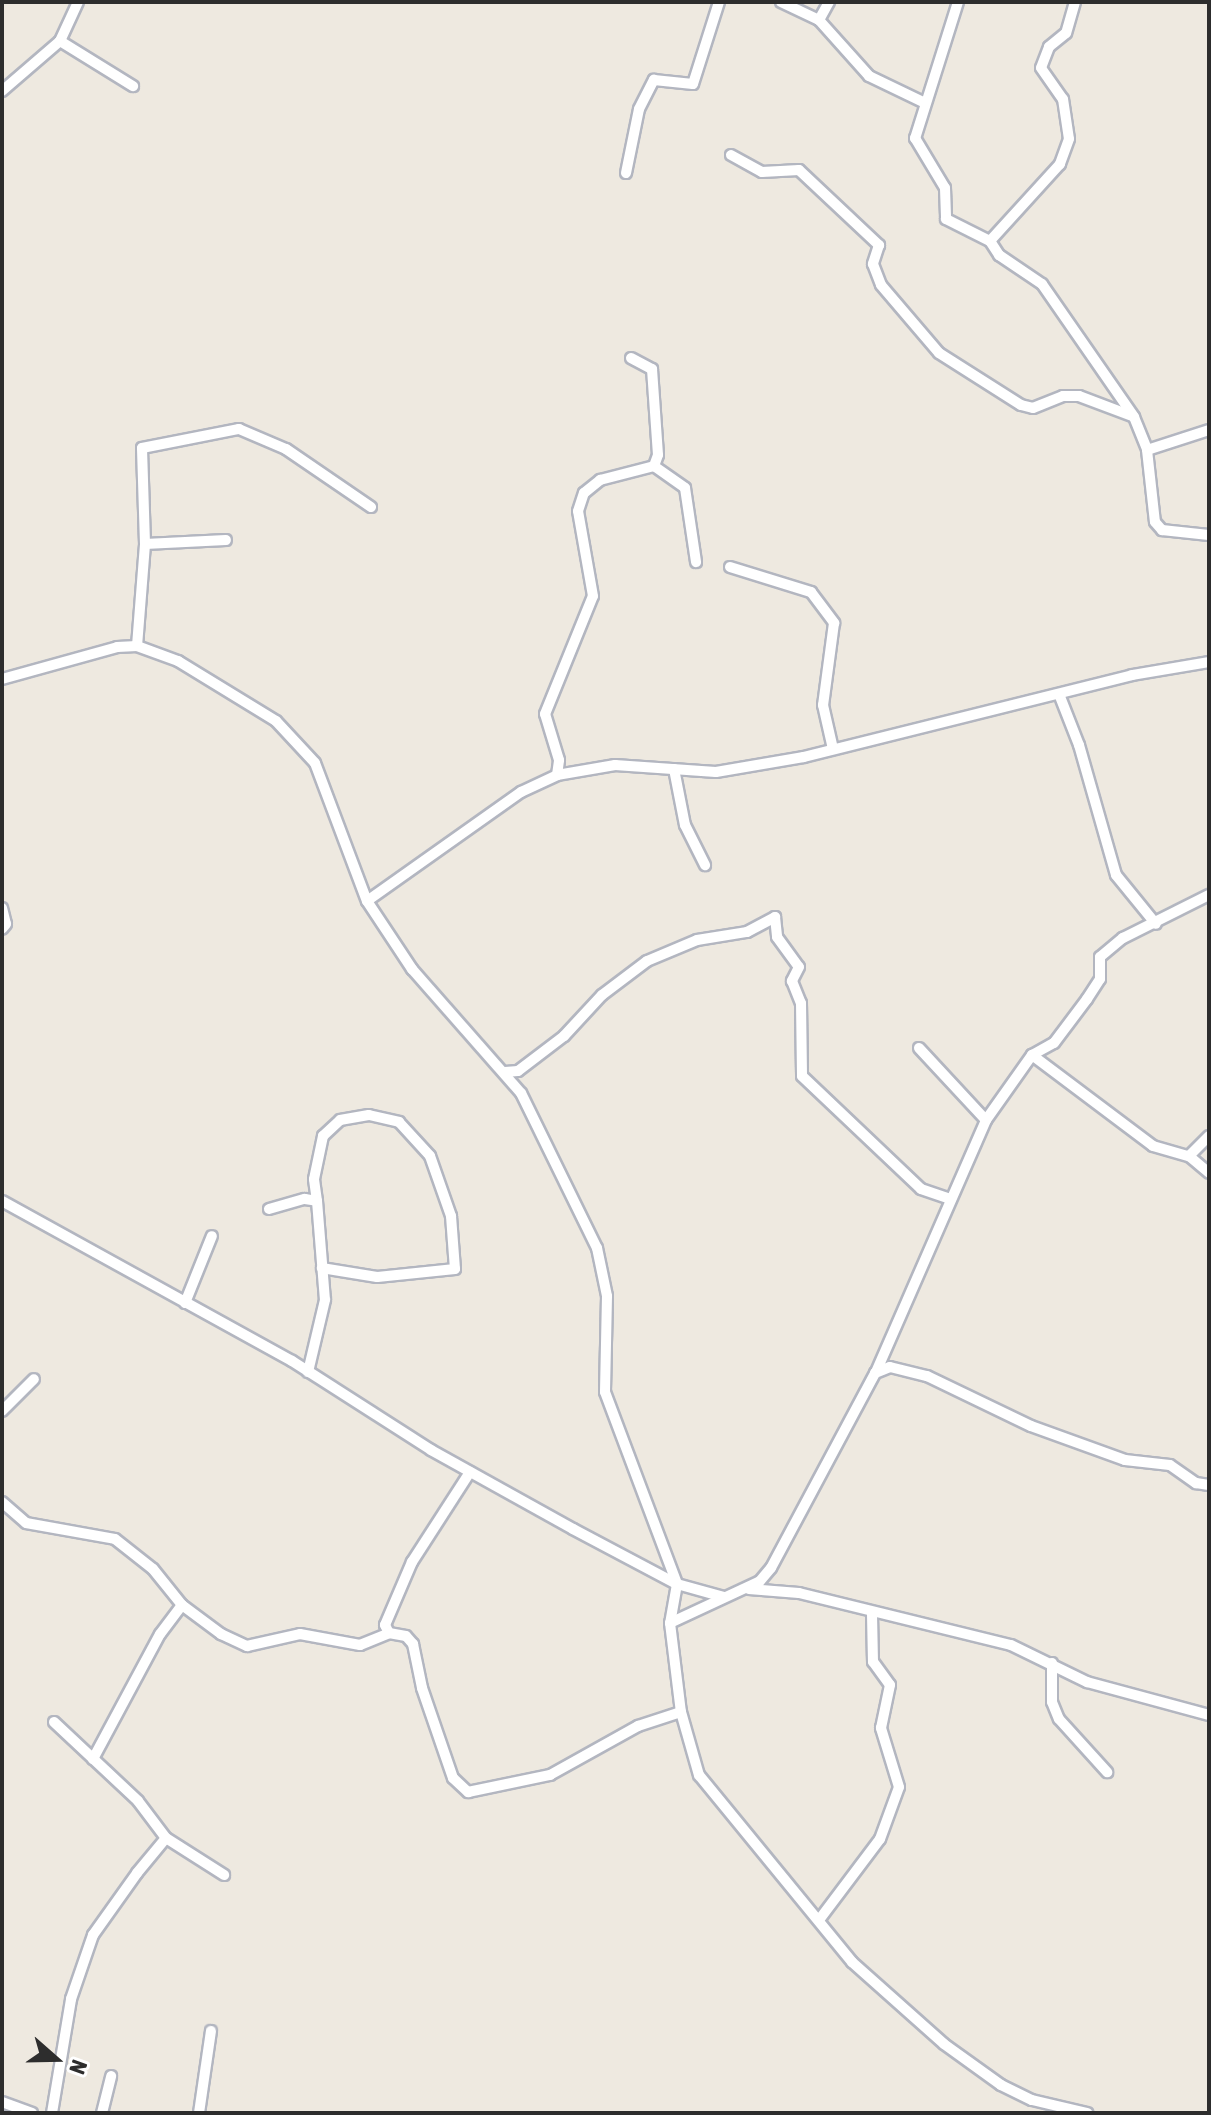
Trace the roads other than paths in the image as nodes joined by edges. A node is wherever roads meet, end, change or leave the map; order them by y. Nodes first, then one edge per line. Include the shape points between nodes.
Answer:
1 (78, 2) edge
2 (719, 2) edge
3 (781, 2) edge
4 (829, 2) edge
5 (958, 2) edge
6 (1075, 2) edge
7 (819, 20) junction
8 (60, 41) junction
9 (133, 86) dead end
10 (2, 91) edge
11 (923, 102) junction
12 (731, 155) dead end
13 (626, 173) dead end
14 (990, 241) junction
15 (631, 358) dead end
16 (1134, 417) junction
17 (1209, 430) edge
18 (1147, 450) junction
19 (654, 466) junction
20 (371, 507) dead end
21 (1209, 535) edge
22 (226, 540) dead end
23 (145, 544) junction
24 (696, 562) dead end
25 (730, 567) dead end
26 (137, 646) junction
27 (1209, 662) edge
28 (2, 679) edge
29 (1059, 694) junction
30 (833, 749) junction
31 (674, 769) junction
32 (557, 775) junction
33 (705, 865) dead end
34 (1209, 895) edge
35 (367, 901) junction
36 (2, 908) edge
37 (1156, 924) junction
38 (2, 929) edge
39 (919, 1048) dead end
40 (1032, 1055) junction
41 (505, 1072) junction
42 (986, 1120) junction
43 (1209, 1136) edge
44 (1189, 1156) junction
45 (1209, 1173) edge
46 (950, 1199) junction
47 (2, 1201) edge
48 (317, 1201) junction
49 (269, 1209) dead end
50 (212, 1236) dead end
51 (322, 1268) junction
52 (185, 1303) junction
53 (308, 1372) junction
54 (875, 1373) junction
55 (34, 1379) dead end
56 (2, 1411) edge
57 (470, 1472) junction
58 (1209, 1485) edge
59 (2, 1502) edge
60 (677, 1584) junction
61 (747, 1588) junction
62 (724, 1597) junction
63 (182, 1605) junction
64 (872, 1613) junction
65 (670, 1623) junction
66 (389, 1633) junction
67 (1052, 1663) junction
68 (681, 1712) junction
69 (1209, 1715) edge
70 (54, 1722) dead end
71 (93, 1759) junction
72 (1107, 1772) dead end
73 (166, 1838) junction
74 (224, 1875) dead end
75 (819, 1920) junction
76 (211, 2031) dead end
77 (111, 2076) dead end
78 (2, 2102) edge
79 (32, 2113) edge
80 (52, 2113) edge
81 (102, 2113) edge
82 (203, 2113) edge
83 (1087, 2113) edge

1 - 8 street
2 - 13 street via 693,84 654,80 639,109
3 - 7 street
4 - 7 street
5 - 11 street
6 - 14 street via 1066,33 1049,47 1041,68 1063,99 1069,139 1060,164
7 - 11 street via 869,76
8 - 9 street
8 - 10 street
11 - 14 street via 915,138 945,188 946,219
12 - 16 street via 762,172 799,170 879,245 873,264 881,285 939,353 1021,405 1033,408 1063,396 1079,396
14 - 16 street via 999,255 1042,284
15 - 19 street via 652,369 658,455
16 - 18 street
17 - 18 street
18 - 21 street via 1155,522 1162,530
19 - 24 street via 685,488
19 - 32 street via 600,480 584,493 578,511 593,596 545,714 559,760
20 - 23 street via 286,449 239,429 142,448
22 - 23 street
23 - 26 street
25 - 30 street via 811,592 834,623 823,705
26 - 28 street
26 - 35 street via 178,661 276,721 299,744 330,790 349,863
27 - 29 street
29 - 30 street
29 - 37 street via 1116,875
30 - 31 street via 716,772
31 - 32 street via 615,765
31 - 33 street via 685,825
32 - 35 street via 521,792
34 - 37 street
35 - 41 street via 412,969
36 - 38 street
37 - 40 street via 1123,938 1100,957 1100,979 1087,999 1054,1043
39 - 42 street
40 - 42 street
40 - 44 street via 1153,1146
41 - 46 street via 518,1071 564,1036 602,995 647,961 697,940 747,932 775,917 777,937 799,967 792,981 801,1003 802,1076 921,1189
41 - 60 street via 549,1145 597,1248 607,1296 605,1392
42 - 46 street
43 - 44 street
44 - 45 street
46 - 54 street
47 - 52 street
48 - 49 street
48 - 51 street
48 - 51 street via 314,1179 323,1136 340,1120 369,1115 399,1122 430,1156 452,1227 455,1269 377,1277
50 - 52 street
51 - 53 street via 325,1300
52 - 53 street
53 - 57 street
54 - 58 street via 903,1367 1031,1426 1125,1460 1170,1465 1196,1483
54 - 61 street via 784,1549 760,1581
55 - 56 street
57 - 60 street
57 - 66 street via 412,1562 385,1625
59 - 63 street via 26,1523 115,1539 153,1569
60 - 62 street
60 - 65 street
61 - 62 street
61 - 64 street via 799,1593
62 - 65 street
63 - 66 street via 247,1646 300,1634 360,1645
63 - 71 street via 160,1634
64 - 67 street via 1011,1645
64 - 75 street via 873,1662 890,1685 881,1728 899,1787 880,1839
65 - 68 street
66 - 68 street via 406,1636 413,1644 453,1778 468,1792 550,1775 638,1726
67 - 69 street via 1087,1682
67 - 72 street via 1052,1702 1059,1719
68 - 75 street via 707,1790 765,1851
70 - 71 street
71 - 73 street via 138,1801
73 - 74 street
73 - 80 street via 93,1935 71,1999
75 - 83 street via 852,1962 979,2073 1032,2100
76 - 82 street
77 - 81 street
78 - 79 street

